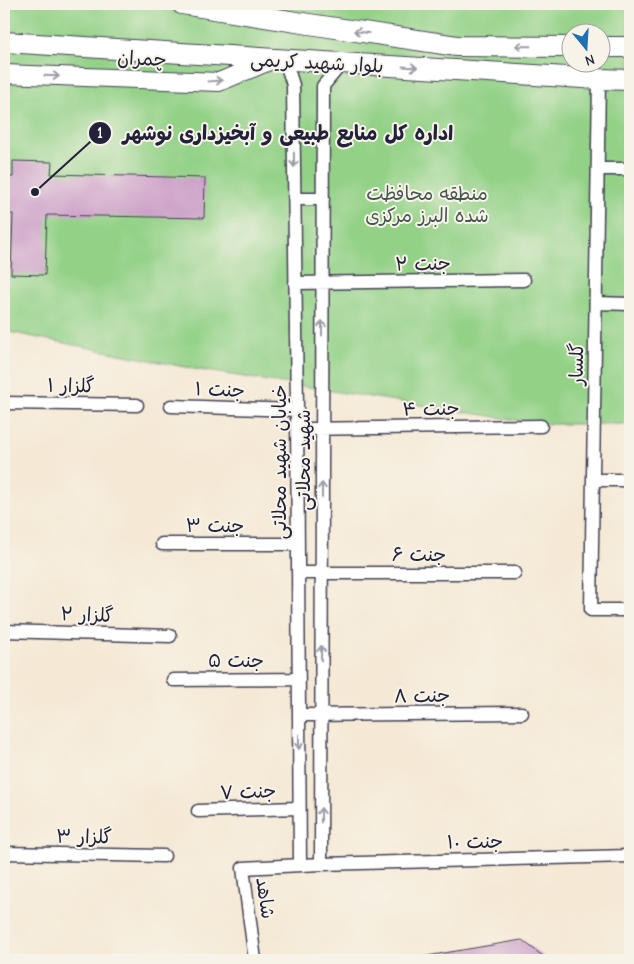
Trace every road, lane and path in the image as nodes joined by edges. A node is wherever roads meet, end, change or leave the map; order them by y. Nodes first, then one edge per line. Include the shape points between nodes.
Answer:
1 (4, 4) edge
2 (185, 4) edge
3 (4, 10) edge
4 (4, 42) edge
5 (562, 47) edge
6 (612, 47) edge
7 (630, 47) edge
8 (280, 59) junction
9 (342, 63) junction
10 (4, 74) edge
11 (599, 80) junction
12 (630, 80) edge
13 (598, 169) junction
14 (630, 169) edge
15 (294, 198) junction
16 (322, 199) junction
17 (524, 280) dead end
18 (296, 283) junction
19 (322, 283) junction
20 (596, 303) junction
21 (630, 304) edge
22 (4, 402) edge
23 (137, 405) dead end
24 (171, 406) dead end
25 (297, 410) junction
26 (541, 426) dead end
27 (322, 428) junction
28 (297, 429) junction
29 (593, 480) junction
30 (630, 480) edge
31 (162, 544) dead end
32 (298, 544) junction
33 (298, 573) junction
34 (322, 573) junction
35 (515, 573) dead end
36 (630, 610) edge
37 (4, 631) edge
38 (170, 636) dead end
39 (299, 678) junction
40 (173, 680) dead end
41 (522, 713) dead end
42 (299, 715) junction
43 (321, 715) junction
44 (299, 808) junction
45 (198, 811) dead end
46 (4, 853) edge
47 (164, 856) dead end
48 (630, 856) edge
49 (321, 864) junction
50 (300, 865) junction
51 (255, 960) edge

1 - 3 path
5 -> 2 main road, بلوار شهید کریمی via 457,46
4 - 8 main road, بلوار شهید کریمی
6 - 7 main road
8 - 9 main road, بلوار شهید کریمی
10 -> 8 street, چمران via 219,82
8 -> 15 street, خیابان شهید محلاتی via 293,85
9 -> 11 main road, بلوار شهید کریمی
9 - 16 street, شهید محلاتی via 323,86
11 - 12 main road, بلوار شهید کریمی
11 - 13 street, گلسار
13 - 14 street
13 - 20 street, گلسار
15 - 16 street
15 - 18 street, خیابان شهید محلاتی
16 - 19 street, شهید محلاتی
17 - 19 street, جنت ۲
18 - 19 street, جنت ۲
18 - 25 street, خیابان شهید محلاتی
27 -> 19 street, شهید محلاتی
20 - 21 street
20 - 29 street, گلسار
22 - 23 street, گلزار ۱
24 - 25 street, جنت ۱
25 - 28 street, خیابان شهید محلاتی
26 - 27 street, جنت ۴
27 - 28 street, جنت ۴
34 -> 27 street, شهید محلاتی
28 - 32 street, خیابان شهید محلاتی
29 - 30 street
29 - 36 street, گلسار via 591,610
31 - 32 street, جنت ۳
32 - 33 street, خیابان شهید محلاتی
33 - 34 street, جنت ۶
33 - 39 street, خیابان شهید محلاتی
34 - 35 street, جنت ۶
43 -> 34 street, شهید محلاتی
37 - 38 street, گلزار ۲
39 - 40 street, جنت ۵
39 - 42 street, خیابان شهید محلاتی
41 - 43 street, جنت ۸
42 - 43 street, جنت ۸
42 -> 44 street, خیابان شهید محلاتی
49 -> 43 street, شهید محلاتی
44 - 45 street, جنت ۷
44 - 50 street, خیابان شهید محلاتی
46 - 47 street, گلزار ۳
48 - 49 street, جنت ۱۰
49 - 50 street, جنت ۱۰
50 - 51 street, شاهد via 243,868

